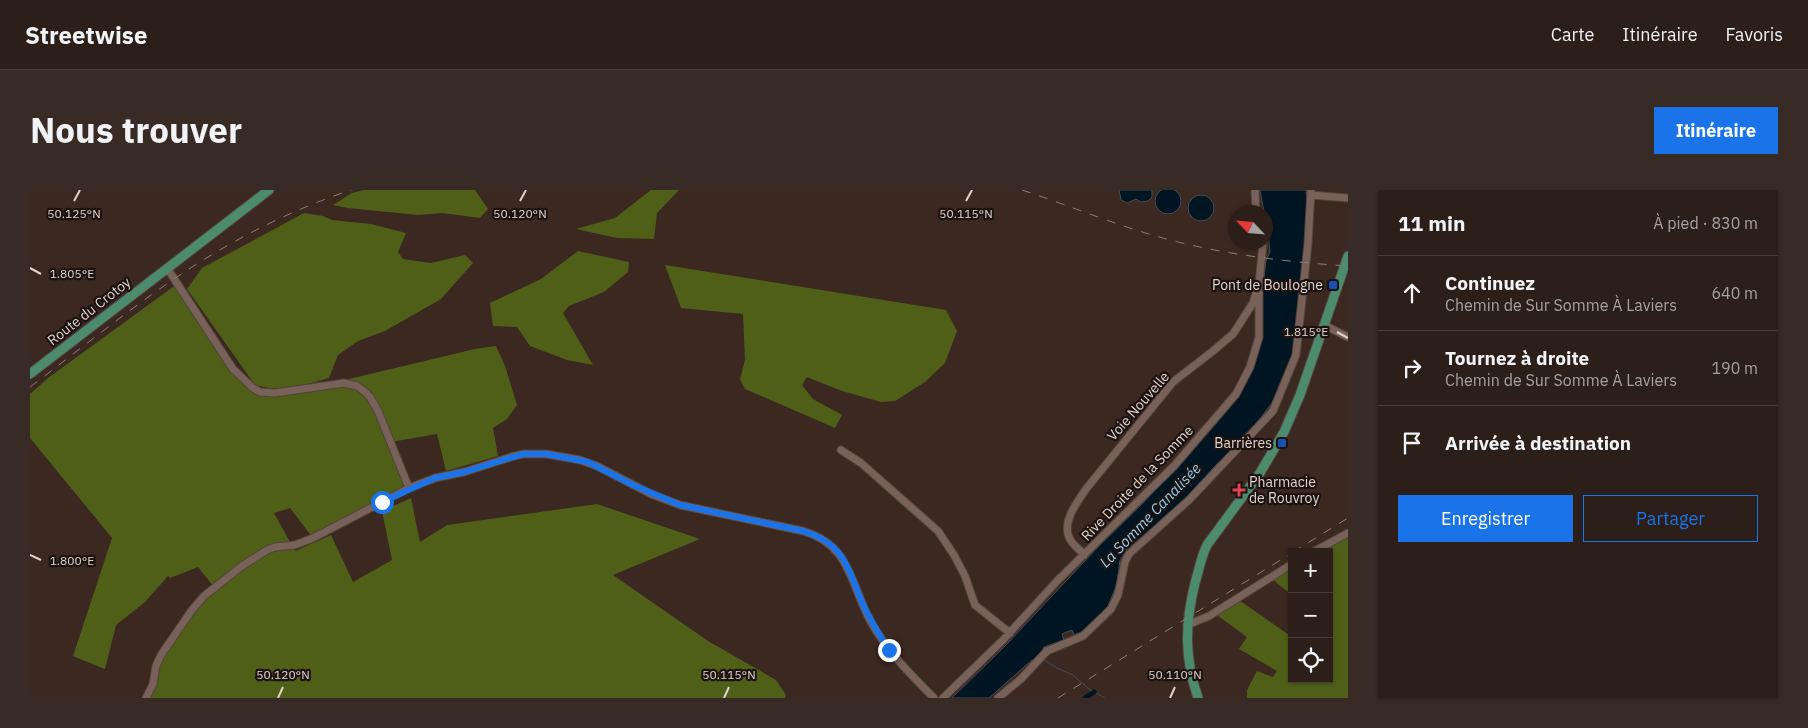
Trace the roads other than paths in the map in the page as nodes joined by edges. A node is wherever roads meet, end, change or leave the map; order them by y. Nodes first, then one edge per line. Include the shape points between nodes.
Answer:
1 (269, 190) edge
2 (1255, 190) edge
3 (1311, 193) edge
4 (1348, 198) edge
5 (1256, 205) edge
6 (1262, 250) edge
7 (1348, 256) edge
8 (166, 269) junction
9 (1259, 286) junction
10 (1324, 326) junction
11 (1348, 337) edge
12 (30, 374) edge
13 (841, 450) dead end
14 (409, 488) junction
15 (1348, 533) edge
16 (1320, 548) edge
17 (1084, 555) junction
18 (1288, 567) edge
19 (1187, 626) junction
20 (1010, 633) junction
21 (146, 698) edge
22 (934, 698) edge
23 (943, 698) edge
24 (998, 698) edge
25 (1198, 698) edge

1 - 8 main road, Route du Crotoy
2 - 5 street
3 - 4 street
3 - 24 street via 1296,355 1273,411 1189,500 1129,554 1111,609 1083,636 1047,651
6 - 9 street, Rive Droite de la Somme
7 - 10 main road
8 - 12 main road, Route du Crotoy
8 - 14 street via 233,369 253,388 275,393 344,383 357,386 370,396
9 - 17 street, Rive Droite de la Somme via 1256,354 1236,394 1174,466
9 - 17 street, Voie Nouvelle via 1253,303 1232,334 1173,382 1074,506 1069,520 1069,537
10 - 11 street
10 - 19 main road via 1284,432 1205,550
13 - 20 street via 861,463 938,532 965,576 975,606
14 - 21 street via 307,540 295,545 275,546 229,576 198,602 172,639 158,662
14 - 22 street via 517,455 546,454 588,462 680,505 811,533 836,549 845,561 871,622 896,659
15 - 16 street
17 - 20 street, Rive Droite de la Somme
18 - 19 street via 1209,616
19 - 25 main road via 1189,662
20 - 23 street, Rive Droite de la Somme

